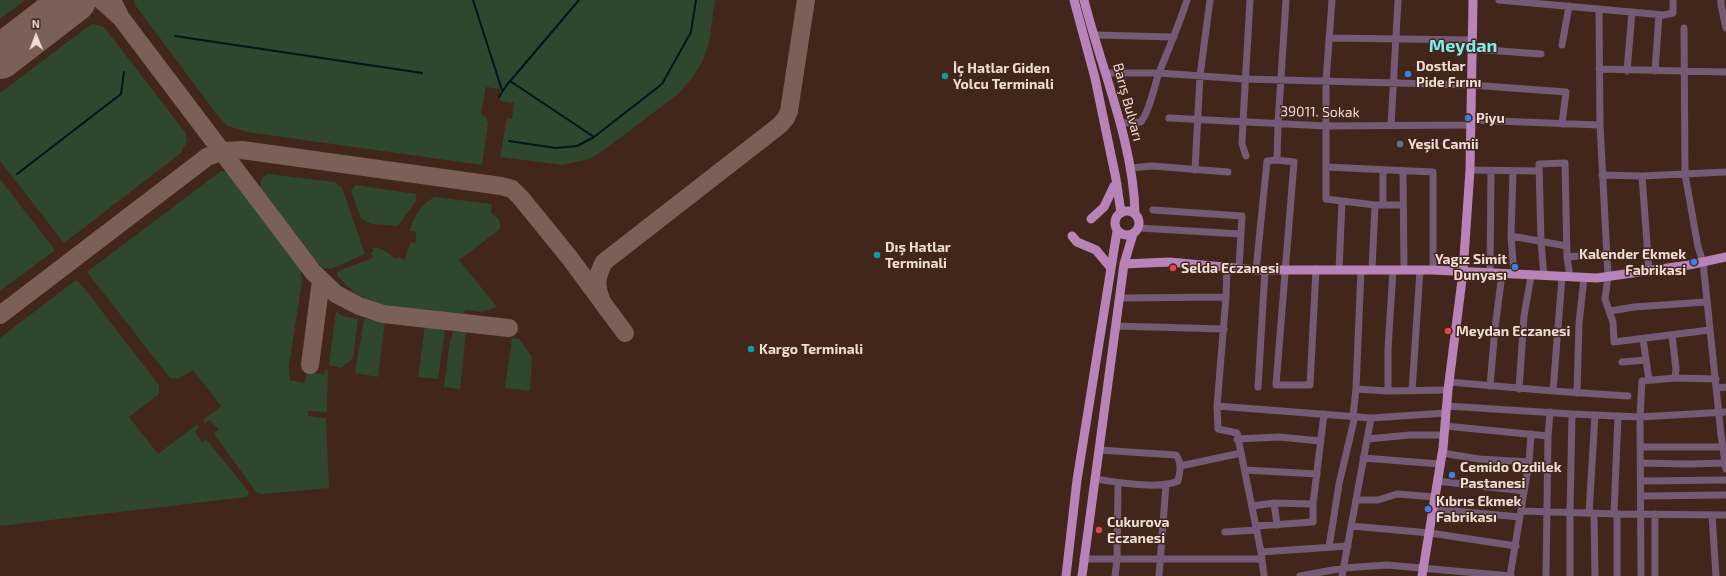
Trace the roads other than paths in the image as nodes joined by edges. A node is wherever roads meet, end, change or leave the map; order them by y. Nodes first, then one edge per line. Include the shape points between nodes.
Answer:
1 (1074, 0) edge
2 (1084, 0) edge
3 (1187, 0) edge
4 (1210, 0) edge
5 (1250, 0) edge
6 (1286, 0) edge
7 (1332, 0) edge
8 (1398, 0) edge
9 (1473, 0) edge
10 (1499, 0) edge
11 (1674, 0) edge
12 (1721, 0) edge
13 (1570, 6) junction
14 (1599, 9) junction
15 (1632, 12) junction
16 (1659, 15) junction
17 (1725, 18) edge
18 (1684, 28) dead end
19 (1726, 28) edge
20 (1094, 35) junction
21 (1174, 37) junction
22 (1329, 38) junction
23 (1396, 40) junction
24 (1473, 45) junction
25 (1562, 45) dead end
26 (1541, 54) dead end
27 (1600, 69) junction
28 (1626, 71) junction
29 (1655, 71) junction
30 (1683, 72) junction
31 (1726, 72) edge
32 (1105, 73) junction
33 (1159, 74) junction
34 (1200, 76) junction
35 (1244, 79) junction
36 (1281, 80) junction
37 (1326, 81) junction
38 (1394, 84) junction
39 (1471, 84) junction
40 (1169, 118) dead end
41 (1198, 120) junction
42 (1243, 122) junction
43 (1120, 123) junction
44 (1470, 123) junction
45 (1278, 124) junction
46 (1562, 124) junction
47 (1600, 125) junction
48 (1326, 126) junction
49 (1391, 126) junction
50 (1246, 156) dead end
51 (1277, 160) junction
52 (1326, 167) junction
53 (1130, 168) junction
54 (1196, 170) junction
55 (1383, 170) junction
56 (1470, 170) junction
57 (1402, 171) junction
58 (1491, 171) junction
59 (1513, 171) junction
60 (1539, 171) junction
61 (1228, 172) dead end
62 (1726, 172) edge
63 (1685, 174) junction
64 (1602, 175) junction
65 (1642, 176) junction
66 (1117, 184) junction
67 (1342, 202) junction
68 (1375, 205) junction
69 (1383, 205) junction
70 (1403, 205) junction
71 (1153, 210) dead end
72 (1121, 213) junction
73 (1135, 214) junction
74 (1091, 219) dead end
75 (1117, 231) junction
76 (1136, 231) junction
77 (1241, 234) junction
78 (1072, 236) dead end
79 (1511, 236) junction
80 (1541, 242) junction
81 (1567, 246) junction
82 (1606, 254) junction
83 (1567, 257) junction
84 (1726, 257) edge
85 (1703, 262) junction
86 (1124, 264) junction
87 (1227, 266) junction
88 (1111, 268) junction
89 (1239, 268) junction
90 (1316, 269) junction
91 (1260, 270) junction
92 (1285, 270) junction
93 (1340, 270) junction
94 (1360, 270) junction
95 (1372, 270) junction
96 (1393, 270) junction
97 (1404, 270) junction
98 (1420, 270) junction
99 (1433, 270) junction
100 (1649, 271) junction
101 (1463, 272) junction
102 (1490, 273) junction
103 (1502, 274) junction
104 (1514, 275) junction
105 (1531, 276) junction
106 (1544, 276) junction
107 (1608, 276) junction
108 (1566, 277) junction
109 (1584, 278) junction
110 (1226, 297) junction
111 (1119, 298) junction
112 (1706, 302) junction
113 (1610, 310) junction
114 (1116, 326) junction
115 (1224, 329) junction
116 (1710, 330) junction
117 (1672, 336) junction
118 (1643, 339) junction
119 (1646, 360) junction
120 (1622, 362) dead end
121 (1675, 378) junction
122 (1716, 379) junction
123 (1649, 380) junction
124 (1448, 386) junction
125 (1490, 386) junction
126 (1258, 387) dead end
127 (1726, 387) edge
128 (1519, 388) junction
129 (1717, 388) junction
130 (1356, 389) junction
131 (1412, 390) junction
132 (1388, 391) junction
133 (1553, 391) junction
134 (1577, 393) junction
135 (1628, 396) dead end
136 (1218, 406) junction
137 (1446, 409) junction
138 (1550, 412) junction
139 (1722, 413) edge
140 (1324, 414) junction
141 (1572, 414) junction
142 (1595, 415) junction
143 (1354, 416) junction
144 (1618, 416) junction
145 (1640, 417) junction
146 (1371, 418) junction
147 (1444, 431) junction
148 (1531, 434) junction
149 (1548, 436) junction
150 (1238, 439) junction
151 (1367, 439) junction
152 (1320, 441) junction
153 (1724, 442) edge
154 (1640, 447) junction
155 (1099, 450) junction
156 (1241, 453) junction
157 (1442, 453) junction
158 (1363, 458) junction
159 (1529, 462) junction
160 (1641, 463) junction
161 (1440, 464) junction
162 (1180, 466) junction
163 (1726, 467) edge
164 (1245, 470) junction
165 (1317, 474) junction
166 (1095, 479) junction
167 (1726, 480) edge
168 (1438, 481) junction
169 (1641, 481) junction
170 (1118, 483) junction
171 (1166, 485) junction
172 (1524, 492) junction
173 (1726, 495) edge
174 (1641, 496) junction
175 (1435, 498) junction
176 (1356, 500) junction
177 (1274, 503) junction
178 (1313, 504) junction
179 (1252, 506) junction
180 (1433, 509) junction
181 (1547, 512) junction
182 (1570, 512) junction
183 (1591, 513) junction
184 (1520, 514) junction
185 (1616, 514) junction
186 (1641, 514) junction
187 (1655, 514) junction
188 (1712, 515) junction
189 (1726, 515) edge
190 (1277, 524) junction
191 (1351, 526) junction
192 (1256, 528) junction
193 (1225, 532) dead end
194 (1430, 533) junction
195 (1348, 546) junction
196 (1516, 546) junction
197 (1329, 547) junction
198 (1262, 556) junction
199 (1083, 559) junction
200 (1117, 560) junction
201 (1160, 560) junction
202 (1344, 568) junction
203 (1423, 572) edge
204 (1066, 576) edge
205 (1082, 576) edge
206 (1115, 576) edge
207 (1159, 576) edge
208 (1264, 576) edge
209 (1300, 576) edge
210 (1342, 576) edge
211 (1510, 576) edge
212 (1546, 576) edge
213 (1570, 576) edge
214 (1595, 576) edge
215 (1617, 576) edge
216 (1641, 576) edge
217 (1655, 576) edge
218 (1716, 576) edge

1 - 66 main road, Barış Bulvarı via 1095,78
2 - 20 main road, Barış Bulvarı
3 - 21 street
4 - 34 street
5 - 35 street
6 - 36 street
7 - 22 street
8 - 23 street
9 - 24 main road
10 - 13 street
11 - 16 street via 1673,13
12 - 17 street via 1720,5
13 - 14 street
13 - 25 street
14 - 15 street
14 - 27 street
15 - 16 street
15 - 28 street
16 - 29 street
17 - 19 street
18 - 30 street
20 - 21 street
20 - 32 main road, Barış Bulvarı
21 - 33 street
22 - 23 street
22 - 37 street
23 - 24 street
23 - 38 street
24 - 26 street
24 - 39 main road
27 - 28 street
27 - 47 street
28 - 29 street
29 - 30 street
30 - 31 street
30 - 63 street
32 - 33 street
32 - 43 main road, Barış Bulvarı
33 - 34 street
33 - 43 street via 1146,116 1141,122
34 - 35 street
34 - 41 street
35 - 36 street
35 - 42 street
36 - 37 street
36 - 45 street
37 - 38 street
37 - 48 street
38 - 39 street
38 - 49 street
39 - 44 main road
39 - 46 street via 1566,92
40 - 41 street, 39011. Sokak
41 - 42 street, 39011. Sokak
41 - 54 street
42 - 45 street, 39011. Sokak
42 - 50 street via 1242,144
43 - 53 main road, Barış Bulvarı
44 - 46 street, 39011. Sokak
44 - 49 street, 39011. Sokak
44 - 56 main road
45 - 48 street, 39011. Sokak
45 - 51 street
46 - 47 street, 39011. Sokak
47 - 64 street
48 - 49 street, 39011. Sokak
48 - 52 street
51 - 91 street via 1267,161
51 - 92 street via 1294,162
52 - 55 street
52 - 67 street via 1326,199
53 - 54 street via 1152,166
53 - 73 main road, Barış Bulvarı via 1135,193
54 - 61 street
55 - 57 street
55 - 69 street
56 - 58 street
56 - 101 main road
57 - 70 street
57 - 99 street via 1433,172
58 - 59 street
58 - 102 street
59 - 60 street
59 - 79 street
60 - 80 street
60 - 81 street via 1539,164 1565,164
62 - 63 street
63 - 65 street
63 - 85 street
64 - 65 street
64 - 82 street
65 - 100 street
66 - 72 main road, Barış Bulvarı
66 - 74 main road via 1104,207
67 - 68 street
67 - 93 street
68 - 69 street
68 - 95 street
69 - 70 street
70 - 97 street
71 - 77 street via 1242,216
72 - 73 main road via 1128,211
72 - 75 main road via 1115,221
73 - 76 main road via 1139,220
75 - 76 main road via 1124,235
75 - 88 main road
76 - 77 street
76 - 86 main road
77 - 89 street
78 - 88 main road via 1077,242 1096,250
79 - 80 street
79 - 104 street
80 - 81 street
80 - 106 street
81 - 83 street
82 - 83 street
82 - 107 street
83 - 108 street
84 - 85 main road
85 - 100 main road
85 - 112 street
86 - 87 main road via 1169,262
86 - 111 main road
87 - 89 main road
87 - 110 street
88 - 204 main road via 1077,480
89 - 91 main road
90 - 92 main road
90 - 92 street via 1310,385 1276,386
90 - 93 main road
91 - 92 main road
91 - 126 street
93 - 94 main road
94 - 95 main road
94 - 130 street
95 - 96 main road
96 - 97 main road
96 - 132 street
97 - 98 main road
98 - 99 main road
98 - 131 street
99 - 101 main road
100 - 107 main road
101 - 102 main road
101 - 124 main road
102 - 103 main road
103 - 104 main road
103 - 125 street
104 - 105 main road
105 - 106 main road
105 - 128 street via 1524,316
106 - 108 main road
107 - 109 main road
107 - 113 street via 1605,299
108 - 109 main road
108 - 133 street
109 - 134 street via 1579,323
110 - 111 street
110 - 115 street
111 - 114 main road
112 - 113 street
112 - 116 street
113 - 118 street via 1614,342
114 - 115 street
114 - 155 main road
115 - 136 street
116 - 117 street
116 - 122 street
117 - 118 street
117 - 121 street
118 - 119 street
119 - 120 street
119 - 123 street
121 - 122 street
121 - 123 street
122 - 129 street
123 - 145 street via 1642,381
124 - 125 street
124 - 131 street
124 - 137 main road
125 - 128 street
127 - 129 street
128 - 133 street
129 - 139 street
130 - 132 street
130 - 143 street
131 - 132 street
133 - 134 street
134 - 135 street
136 - 140 street
136 - 150 street via 1218,429 1237,432
137 - 138 street
137 - 146 street
137 - 147 main road
138 - 141 street
138 - 149 street
139 - 145 street
139 - 153 street
140 - 143 street
140 - 152 street
141 - 142 street
141 - 182 street
142 - 144 street
142 - 183 street
143 - 146 street
143 - 197 street
144 - 145 street
144 - 185 street
145 - 154 street
146 - 151 street
147 - 148 street
147 - 151 street
147 - 157 main road
148 - 149 street
148 - 159 street
149 - 181 street
150 - 152 street via 1279,437
150 - 156 street
151 - 158 street
152 - 165 street
153 - 154 street
153 - 163 street
154 - 160 street
155 - 162 street via 1176,455 1180,460
155 - 166 main road
156 - 162 street
156 - 164 street
157 - 159 street via 1479,459
157 - 161 main road
158 - 161 street
158 - 176 street
159 - 172 street
160 - 163 street
160 - 169 street
161 - 168 main road
162 - 171 street via 1178,481
164 - 165 street
164 - 179 street
165 - 178 street
166 - 170 street
166 - 199 main road
167 - 169 street
168 - 172 street
168 - 175 main road
169 - 174 street
170 - 171 street
170 - 200 street
171 - 201 street
172 - 184 street
173 - 174 street
174 - 186 street
175 - 176 street via 1397,494 1378,500
175 - 180 main road
176 - 191 street
177 - 178 street
177 - 179 street
177 - 190 street
178 - 190 street via 1313,522
179 - 192 street
180 - 184 street
180 - 194 main road
181 - 182 street
181 - 184 street
181 - 212 street
182 - 183 street
182 - 213 street
183 - 185 street
183 - 214 street
184 - 196 street
185 - 186 street
185 - 215 street
186 - 187 street
186 - 216 street
187 - 188 street
187 - 217 street
188 - 189 street
188 - 218 street
190 - 192 street
191 - 194 street
191 - 195 street
192 - 193 street
192 - 198 street
194 - 196 street
194 - 203 main road
195 - 197 street
195 - 202 street
196 - 211 street
197 - 198 street
198 - 201 street
198 - 208 street
199 - 200 street
199 - 205 main road
200 - 201 street
200 - 206 street
201 - 207 street
202 - 203 street via 1388,565
202 - 209 street
202 - 210 street
203 - 211 street

